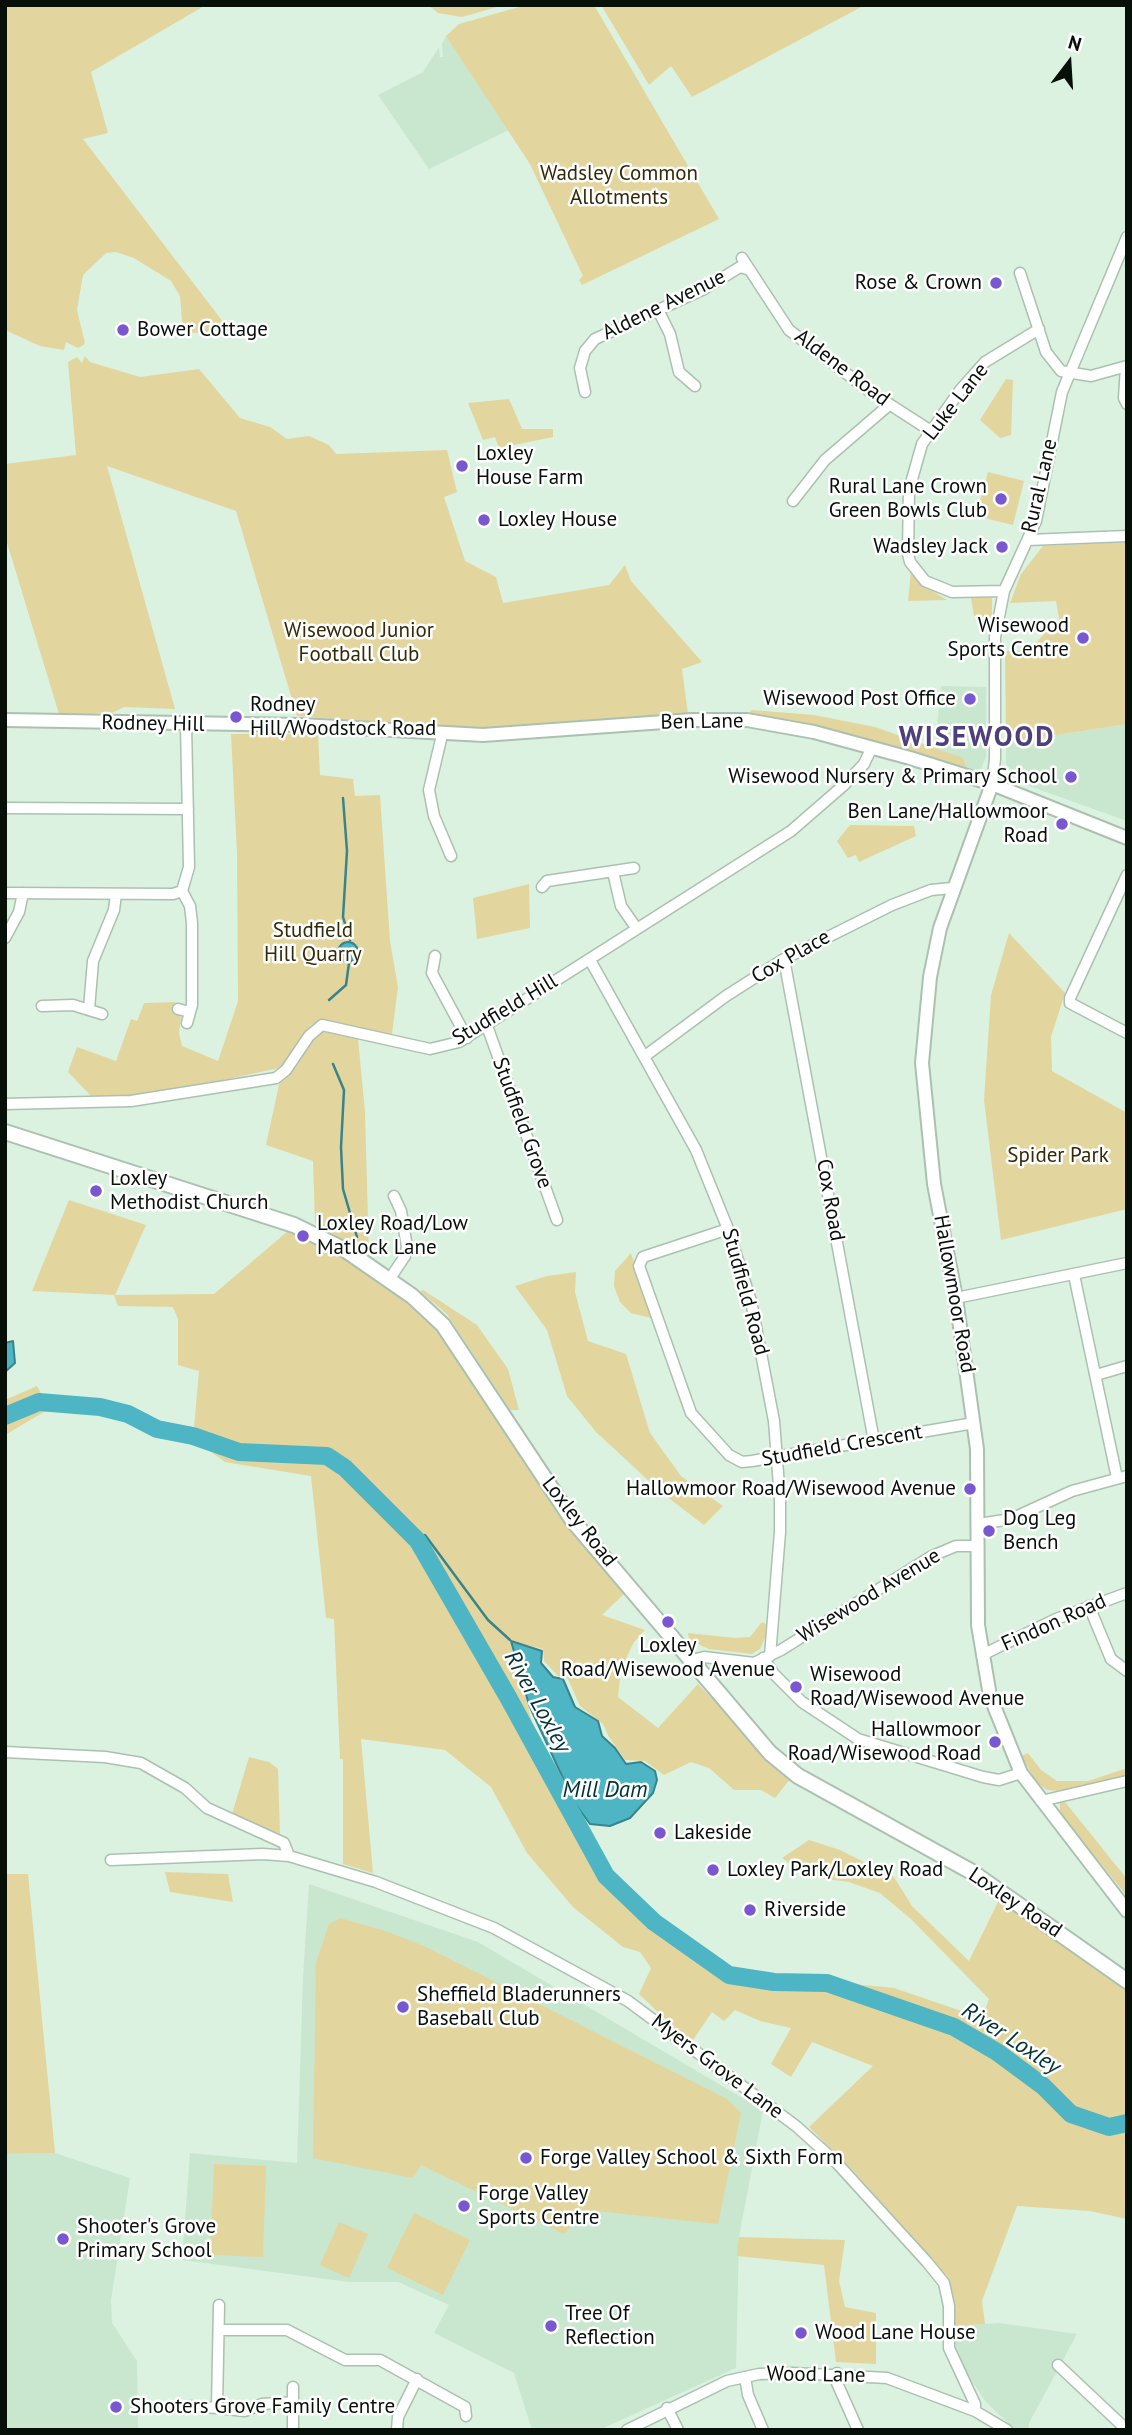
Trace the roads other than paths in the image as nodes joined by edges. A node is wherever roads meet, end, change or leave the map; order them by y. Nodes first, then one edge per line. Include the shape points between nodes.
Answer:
1 (1127, 237) edge
2 (742, 258) dead end
3 (747, 269) junction
4 (1020, 273) dead end
5 (658, 310) junction
6 (1039, 329) junction
7 (1127, 367) edge
8 (1070, 374) junction
9 (695, 386) dead end
10 (585, 392) dead end
11 (1127, 404) edge
12 (889, 405) junction
13 (932, 430) junction
14 (793, 501) dead end
15 (1127, 536) edge
16 (1028, 540) junction
17 (1004, 591) junction
18 (5, 720) edge
19 (186, 725) junction
20 (300, 725) joint
21 (442, 735) junction
22 (872, 747) junction
23 (992, 784) junction
24 (5, 808) edge
25 (188, 809) junction
26 (1127, 838) edge
27 (451, 856) dead end
28 (634, 868) dead end
29 (613, 872) junction
30 (1127, 875) edge
31 (542, 887) dead end
32 (952, 888) junction
33 (182, 891) junction
34 (5, 893) edge
35 (23, 893) junction
36 (116, 894) junction
37 (637, 929) junction
38 (5, 938) edge
39 (435, 956) dead end
40 (784, 959) junction
41 (590, 960) junction
42 (42, 1006) dead end
43 (89, 1009) junction
44 (178, 1009) dead end
45 (102, 1014) dead end
46 (487, 1026) junction
47 (1127, 1033) edge
48 (467, 1038) junction
49 (645, 1056) junction
50 (5, 1104) edge
51 (5, 1132) edge
52 (394, 1196) dead end
53 (557, 1220) dead end
54 (728, 1228) junction
55 (1127, 1263) edge
56 (1074, 1275) junction
57 (389, 1280) junction
58 (956, 1298) junction
59 (1127, 1367) edge
60 (1096, 1375) junction
61 (974, 1423) junction
62 (874, 1441) junction
63 (778, 1456) junction
64 (1122, 1477) edge
65 (979, 1524) junction
66 (978, 1546) junction
67 (1127, 1593) edge
68 (1089, 1606) junction
69 (982, 1655) junction
70 (767, 1657) junction
71 (694, 1660) junction
72 (1127, 1671) edge
73 (5, 1752) edge
74 (1021, 1773) junction
75 (1127, 1781) edge
76 (1041, 1801) junction
77 (289, 1856) junction
78 (111, 1860) dead end
79 (1127, 1910) edge
80 (1127, 1982) edge
81 (219, 2305) dead end
82 (221, 2330) junction
83 (1058, 2365) dead end
84 (837, 2374) junction
85 (745, 2377) junction
86 (417, 2379) junction
87 (293, 2386) dead end
88 (293, 2402) junction
89 (188, 2406) dead end
90 (217, 2408) junction
91 (667, 2409) junction
92 (975, 2411) junction
93 (466, 2416) dead end
94 (293, 2430) edge
95 (397, 2430) edge
96 (627, 2430) edge
97 (678, 2430) edge
98 (763, 2430) edge
99 (858, 2430) edge
100 (1007, 2430) edge
101 (1127, 2430) edge

1 - 8 street, Rural Lane
2 - 3 street, Aldene Road
3 - 5 street, Aldene Avenue via 740,267
3 - 12 street, Aldene Road via 789,330
4 - 6 street
5 - 9 street via 670,334 679,372
5 - 10 street, Aldene Avenue via 604,332 589,344 580,368
6 - 8 street via 1051,360
6 - 13 street, Luke Lane via 985,362
7 - 8 street via 1091,376
7 - 11 street
8 - 16 street, Rural Lane via 1058,404 1036,521
12 - 13 street, Aldene Road
12 - 14 street via 825,460
13 - 17 street, Luke Lane via 918,456 909,490 906,540 910,562 925,581 940,589
15 - 16 street
16 - 17 street, Rural Lane
17 - 23 street, Rural Lane via 995,637
18 - 19 street, Rodney Hill
19 - 20 street, Rodney Hill
19 - 25 street
20 - 21 street, Ben Lane
21 - 22 street, Ben Lane via 510,735 730,720 790,726
21 - 27 street via 429,790
22 - 23 street, Ben Lane
22 - 37 street, Studfield Hill via 864,764 802,822
23 - 26 street, Ben Lane
23 - 32 street, Hallowmoor Road
24 - 25 street
25 - 33 street via 189,877
28 - 29 street
29 - 31 street via 547,881
29 - 37 street via 621,906
30 - 47 street via 1070,998 1070,1003
32 - 40 street, Cox Place via 931,890 892,905
32 - 58 street, Hallowmoor Road via 934,952 922,1063 934,1184
33 - 36 street
33 - 44 street via 192,923 189,1018
34 - 35 street
35 - 36 street
35 - 38 street
36 - 43 street via 93,961
37 - 41 street, Studfield Hill
39 - 48 street via 432,974
40 - 49 street, Cox Place
40 - 62 street, Cox Road
41 - 46 street, Studfield Hill
41 - 49 street, Studfield Road
42 - 43 street
43 - 45 street
46 - 48 street, Studfield Hill
46 - 53 street, Studfield Grove
48 - 50 street, Studfield Hill via 430,1049 322,1025 276,1078 131,1101
49 - 54 street, Studfield Road via 696,1150
51 - 57 main road, Loxley Road via 294,1225 321,1236
52 - 57 street via 407,1247
54 - 63 street, Studfield Road via 759,1334
54 - 63 street, Studfield Crescent via 643,1257 640,1272 695,1418 735,1460
55 - 56 street
56 - 58 street
56 - 60 street
57 - 71 main road, Loxley Road via 443,1325 573,1521
58 - 61 street, Hallowmoor Road
59 - 60 street
60 - 64 street
61 - 62 street, Studfield Crescent
61 - 65 street, Hallowmoor Road
62 - 63 street, Studfield Crescent
63 - 70 street, Studfield Road via 780,1532
64 - 65 street via 1072,1491 1011,1519
65 - 66 street, Hallowmoor Road
66 - 69 street, Hallowmoor Road
66 - 70 street, Wisewood Avenue via 956,1546 932,1556
67 - 68 street, Findon Road
68 - 69 street, Findon Road
68 - 72 street via 1111,1659
69 - 74 street, Hallowmoor Road via 994,1708
70 - 71 street via 754,1663
70 - 74 street via 774,1674 802,1702 858,1739 983,1777 999,1780
71 - 80 main road, Loxley Road via 792,1772 972,1872
73 - 77 street via 141,1763 185,1788 207,1808 284,1843
74 - 76 street, Hallowmoor Road
75 - 76 street
76 - 79 street, Hallowmoor Road
77 - 78 street, Myers Grove Lane
77 - 92 street, Myers Grove Lane via 376,1882 506,1935 628,2001 796,2126 835,2161 944,2283 949,2348
81 - 82 street
82 - 86 street via 288,2330 345,2360 380,2360
82 - 90 street
83 - 101 street
84 - 85 street, Wood Lane
84 - 92 street, Wood Lane via 887,2378
84 - 99 street via 837,2384
85 - 91 street, Wood Lane
85 - 98 street
86 - 93 street via 465,2407
86 - 95 street via 398,2417
87 - 88 street
88 - 90 street via 262,2403 244,2411
88 - 94 street
89 - 90 street
91 - 96 street, Wood Lane
91 - 97 street
92 - 100 street, Wood Lane

